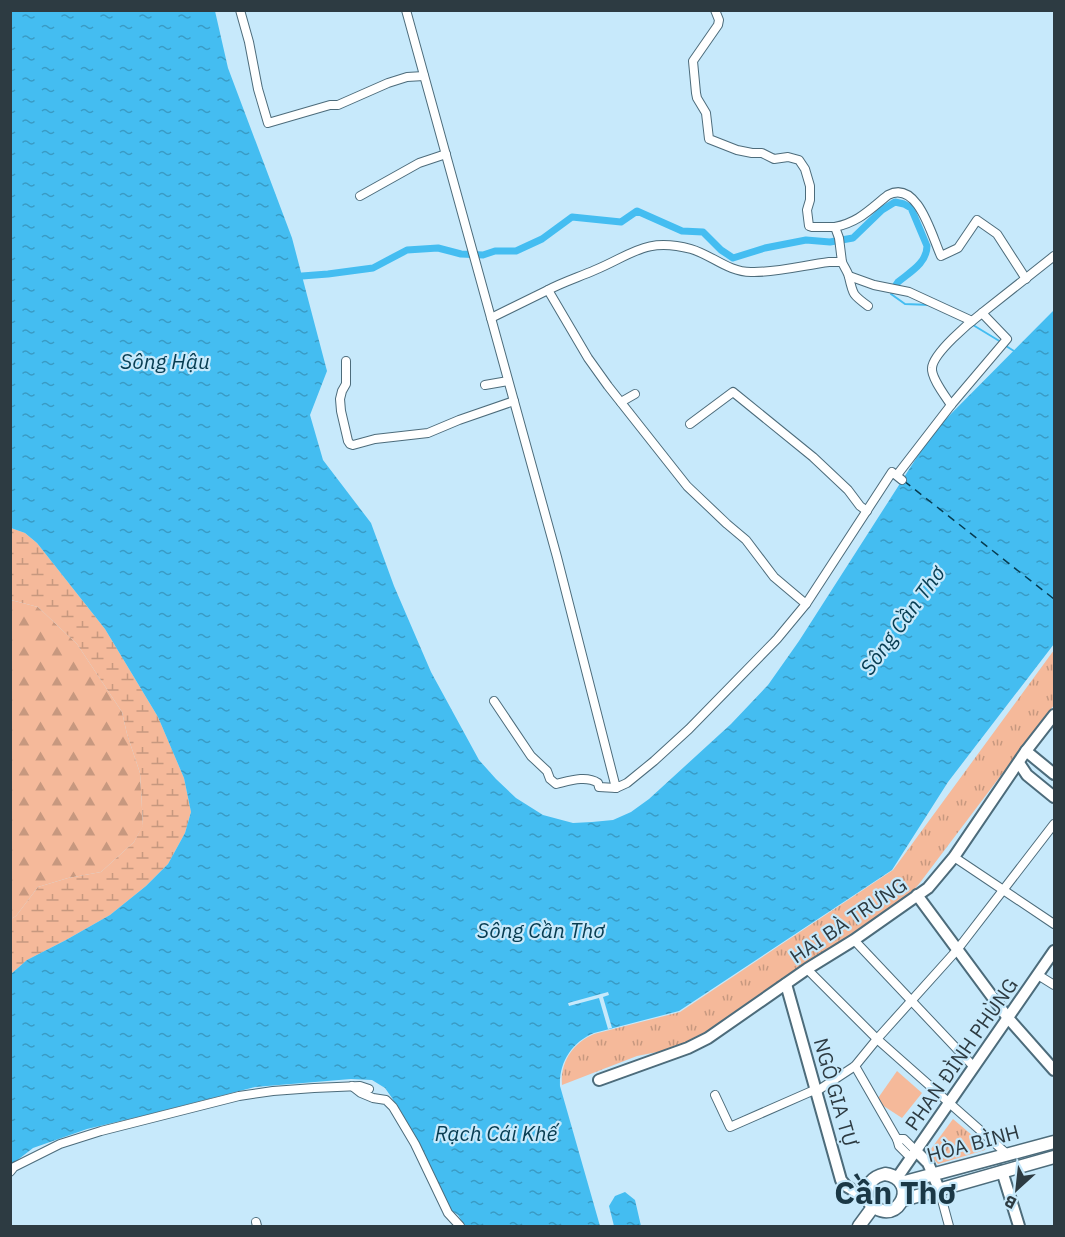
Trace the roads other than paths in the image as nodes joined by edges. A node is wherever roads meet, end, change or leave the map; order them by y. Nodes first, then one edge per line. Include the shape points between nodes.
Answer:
1 (240, 10) edge
2 (406, 10) edge
3 (715, 10) edge
4 (424, 76) junction
5 (446, 154) junction
6 (360, 196) dead end
7 (835, 228) junction
8 (1054, 256) edge
9 (842, 262) junction
10 (849, 276) junction
11 (1026, 279) junction
12 (548, 290) junction
13 (868, 306) dead end
14 (982, 313) junction
15 (491, 318) junction
16 (970, 322) junction
17 (346, 361) dead end
18 (508, 381) junction
19 (485, 385) dead end
20 (635, 394) dead end
21 (514, 401) junction
22 (621, 402) junction
23 (951, 405) junction
24 (690, 424) dead end
25 (867, 511) junction
26 (806, 604) junction
27 (494, 701) dead end
28 (1054, 715) edge
29 (1026, 751) junction
30 (1019, 763) junction
31 (1054, 774) edge
32 (616, 788) junction
33 (1054, 797) edge
34 (1054, 824) edge
35 (954, 857) junction
36 (1004, 890) junction
37 (916, 895) junction
38 (1054, 924) edge
39 (854, 940) junction
40 (957, 950) junction
41 (1054, 951) edge
42 (807, 969) junction
43 (1038, 975) junction
44 (786, 984) junction
45 (1054, 985) edge
46 (911, 1000) junction
47 (1008, 1018) junction
48 (877, 1039) junction
49 (855, 1066) junction
50 (974, 1066) junction
51 (1054, 1070) edge
52 (599, 1080) dead end
53 (352, 1086) junction
54 (369, 1089) dead end
55 (817, 1091) junction
56 (715, 1095) dead end
57 (950, 1102) junction
58 (1054, 1142) edge
59 (914, 1154) junction
60 (1007, 1154) junction
61 (1054, 1157) edge
62 (10, 1172) edge
63 (1002, 1172) junction
64 (933, 1174) junction
65 (899, 1181) junction
66 (939, 1190) junction
67 (903, 1200) junction
68 (870, 1203) junction
69 (460, 1227) edge
70 (859, 1227) edge
71 (949, 1227) edge
72 (1018, 1227) edge

1 - 4 street via 268,123 338,105 407,77
2 - 4 street
3 - 7 street via 718,25 693,61 696,93 706,113 709,139 774,159 799,160 810,186 809,226
4 - 5 street
5 - 6 street via 419,163
5 - 15 street
7 - 9 street
7 - 11 street via 854,221 891,194 903,193 919,206 940,256 957,249 977,220 996,234
8 - 11 street
9 - 10 street
9 - 12 street via 751,272 735,270 692,249 658,245 639,249
10 - 13 street via 852,291
10 - 16 street via 914,294
11 - 14 street
12 - 15 street
12 - 22 street via 588,358
14 - 16 street
14 - 23 street via 1007,339
15 - 18 street
16 - 23 street via 944,347 932,367
17 - 21 street via 341,411 348,441 353,445 423,435
18 - 19 street
18 - 21 street
20 - 22 street
21 - 32 street
22 - 26 street via 687,486 746,540 774,576
23 - 25 street via 900,478 892,472
24 - 25 street via 733,392 813,457
25 - 26 street
26 - 32 street via 689,729 627,783
27 - 32 street via 531,756 556,784 584,778 593,779 600,788
28 - 29 street, HAI BÀ TRƯNG
29 - 30 street, HAI BÀ TRƯNG
29 - 31 street
30 - 33 street via 1027,775
30 - 35 street, HAI BÀ TRƯNG
34 - 36 street
35 - 36 street
35 - 37 street, HAI BÀ TRƯNG via 928,888
36 - 38 street
36 - 40 street
37 - 39 street, HAI BÀ TRƯNG
37 - 40 street
39 - 42 street, HAI BÀ TRƯNG
39 - 46 street
40 - 46 street
40 - 47 street
41 - 43 street, PHAN ĐÌNH PHÙNG
42 - 44 street, HAI BÀ TRƯNG
42 - 48 street
43 - 45 street
43 - 47 street, PHAN ĐÌNH PHÙNG
44 - 52 street, HAI BÀ TRƯNG via 708,1038
44 - 55 street, NGÔ GIA TỰ
46 - 48 street
46 - 50 street
47 - 50 street, PHAN ĐÌNH PHÙNG
47 - 51 street
48 - 49 street
48 - 57 street
49 - 55 street
49 - 59 street via 899,1146
50 - 57 street, PHAN ĐÌNH PHÙNG
53 - 54 street
53 - 62 street via 273,1091 172,1112 60,1144
53 - 69 street via 361,1093 386,1100 393,1107 448,1213
55 - 56 street via 730,1127
55 - 68 street, NGÔ GIA TỰ via 841,1180
57 - 59 street, PHAN ĐÌNH PHÙNG
57 - 60 street
58 - 60 main road, HÒA BÌNH
59 - 64 street via 928,1163
59 - 65 street, PHAN ĐÌNH PHÙNG
60 - 64 main road, HÒA BÌNH
61 - 63 main road, HÒA BÌNH
63 - 66 main road, HÒA BÌNH
63 - 72 street
64 - 65 main road, HÒA BÌNH
64 - 66 street
65 - 67 main road
65 - 68 main road via 885,1174 873,1179 869,1184
66 - 67 main road, HÒA BÌNH
66 - 71 street
67 - 68 main road via 896,1209 884,1212
68 - 70 main road

